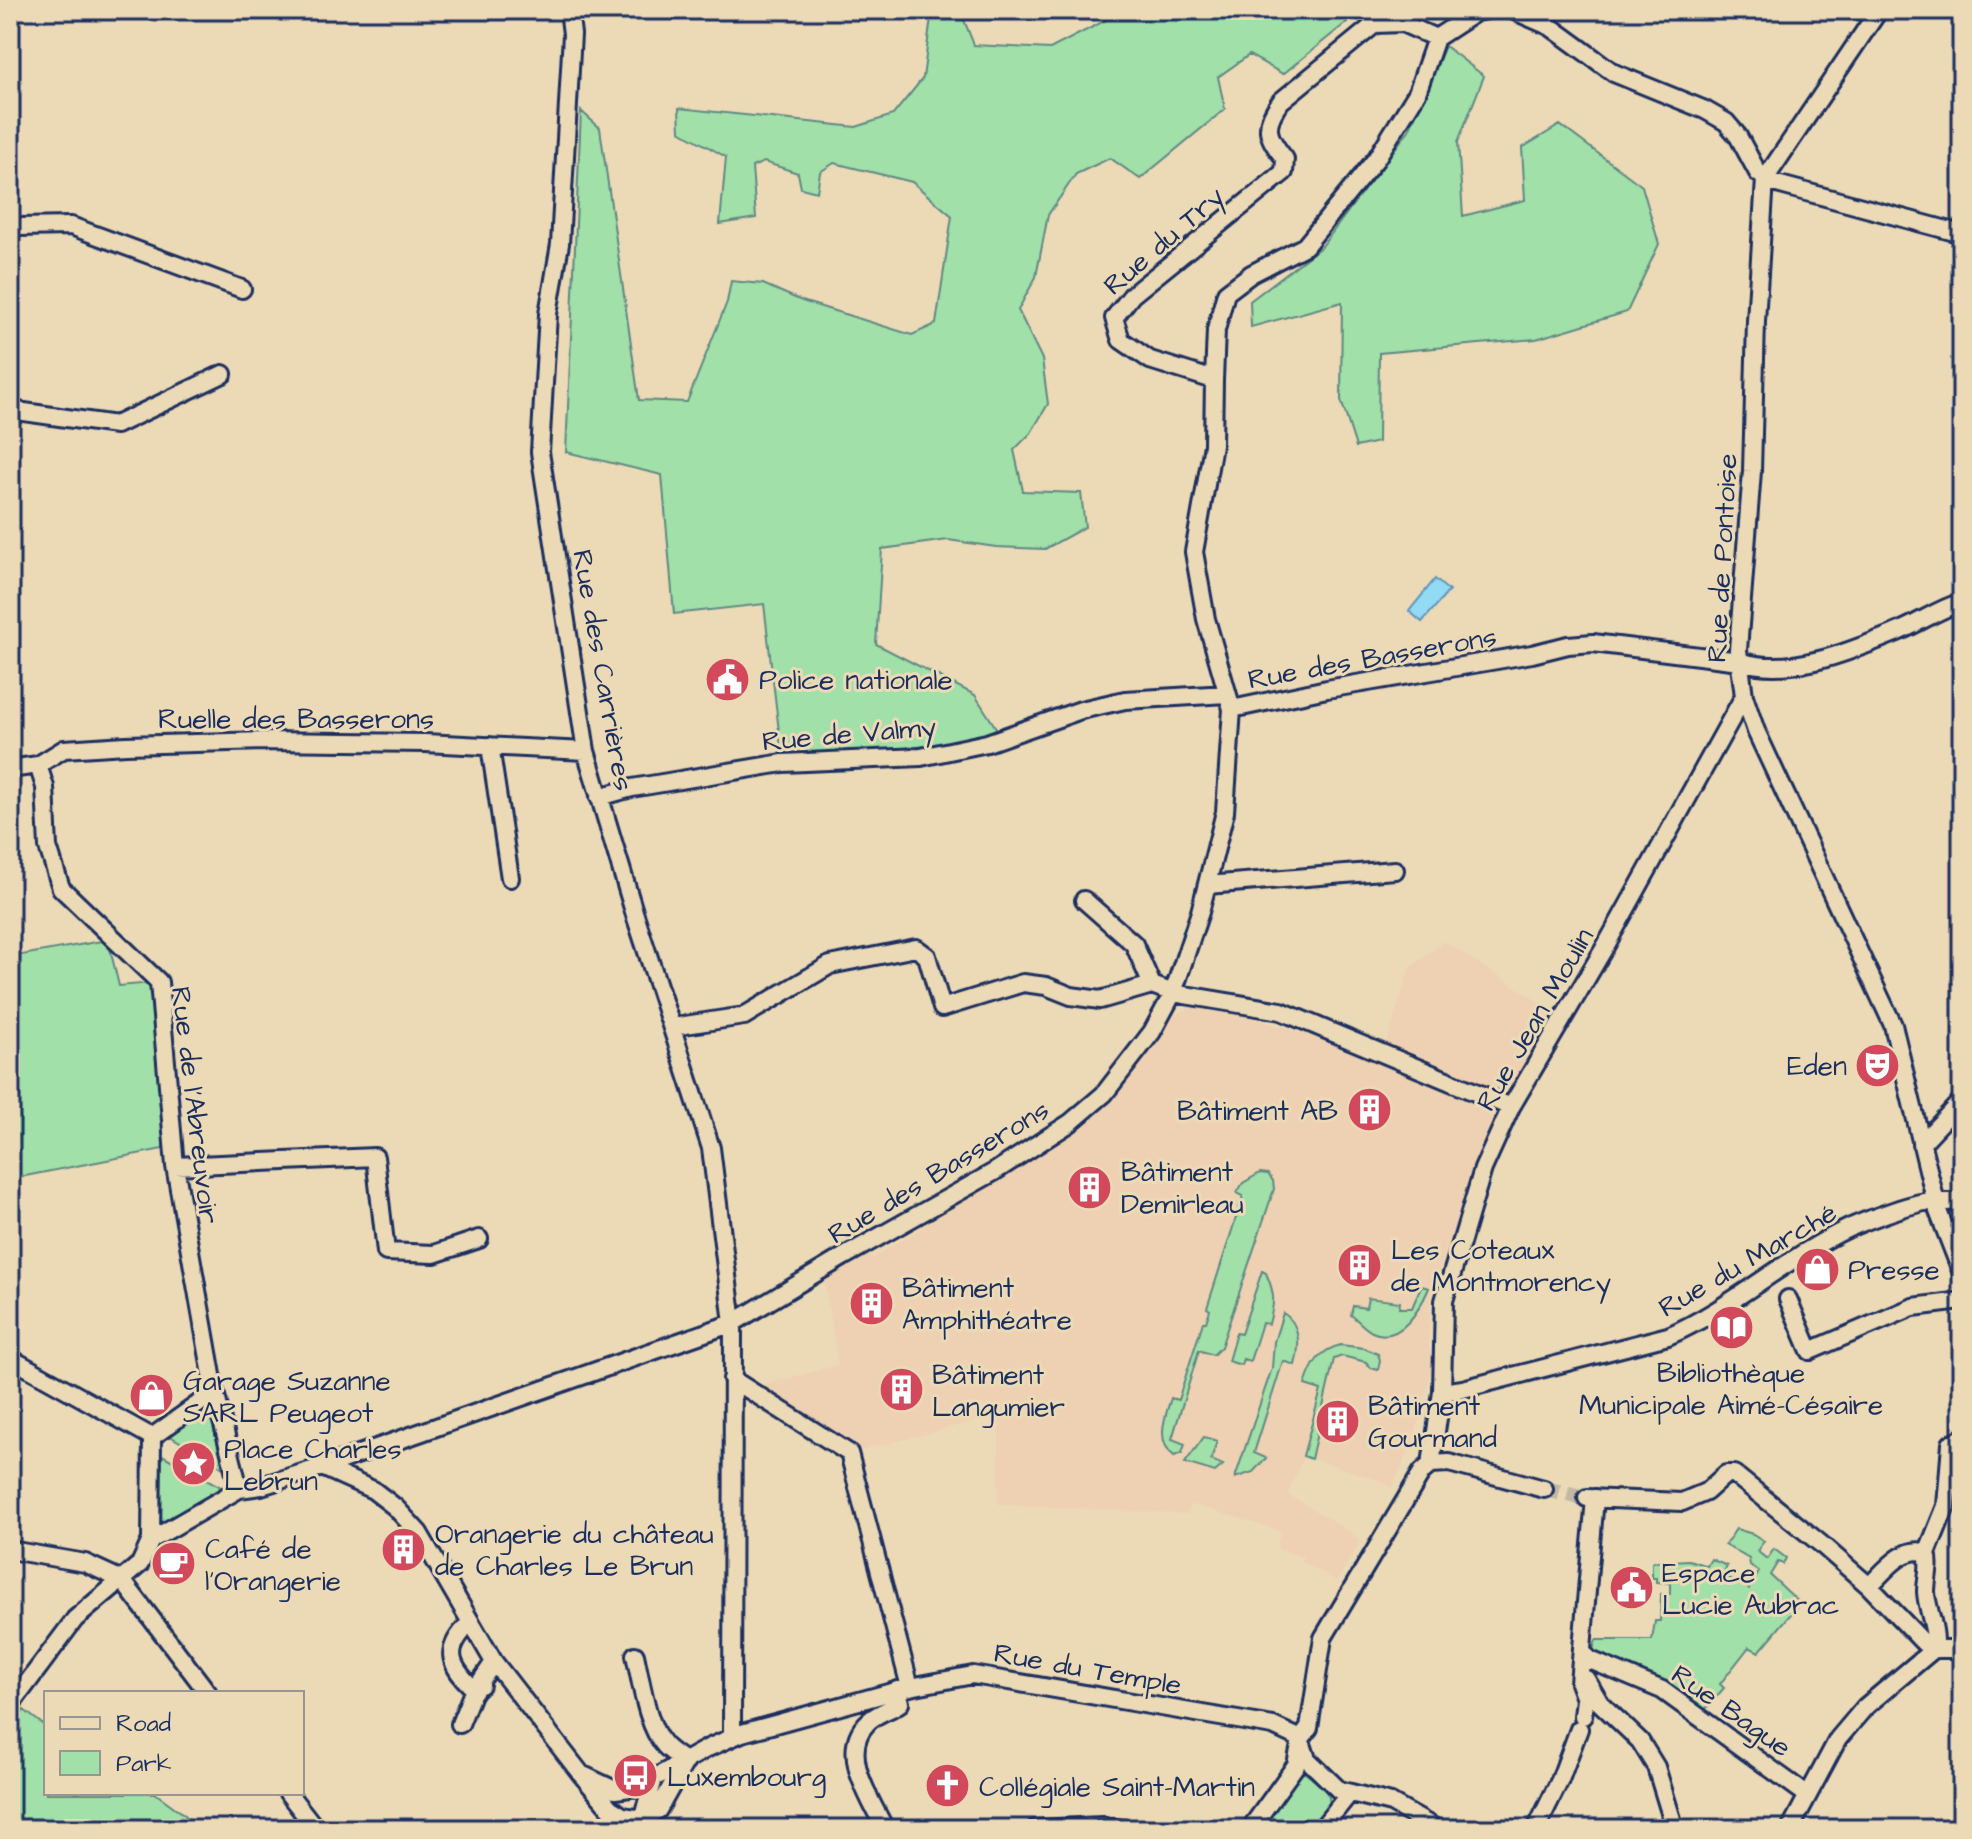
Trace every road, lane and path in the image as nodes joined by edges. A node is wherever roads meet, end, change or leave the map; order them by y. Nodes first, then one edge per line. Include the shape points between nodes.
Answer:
1 (569, 10) edge
2 (1488, 10) edge
3 (1512, 10) edge
4 (1879, 10) edge
5 (1436, 38) junction
6 (1765, 179) junction
7 (10, 232) edge
8 (1962, 234) edge
9 (242, 289) dead end
10 (223, 374) dead end
11 (1214, 380) junction
12 (10, 410) edge
13 (1962, 602) edge
14 (1740, 661) junction
15 (1744, 696) junction
16 (1230, 702) junction
17 (1724, 733) junction
18 (490, 746) junction
19 (1763, 746) junction
20 (586, 751) junction
21 (38, 765) junction
22 (10, 769) edge
23 (599, 797) junction
24 (1395, 870) dead end
25 (510, 878) dead end
26 (1207, 885) junction
27 (1084, 900) dead end
28 (1152, 985) junction
29 (1173, 993) junction
30 (672, 1027) junction
31 (1962, 1100) edge
32 (1511, 1107) junction
33 (1921, 1144) junction
34 (175, 1166) junction
35 (1962, 1200) edge
36 (1936, 1202) junction
37 (479, 1239) dead end
38 (1962, 1273) edge
39 (1788, 1299) dead end
40 (1962, 1301) edge
41 (733, 1323) junction
42 (10, 1358) edge
43 (732, 1379) junction
44 (215, 1392) junction
45 (1442, 1392) junction
46 (152, 1437) junction
47 (1962, 1438) edge
48 (1431, 1464) junction
49 (322, 1467) junction
50 (239, 1489) junction
51 (1544, 1489) tunnel mouth
52 (151, 1540) junction
53 (10, 1550) edge
54 (1927, 1553) junction
55 (122, 1580) junction
56 (1869, 1586) junction
57 (470, 1623) junction
58 (1934, 1649) junction
59 (1962, 1649) edge
60 (1582, 1652) junction
61 (635, 1655) dead end
62 (494, 1662) junction
63 (1580, 1677) junction
64 (481, 1685) junction
65 (904, 1689) junction
66 (206, 1691) edge
67 (10, 1706) edge
68 (460, 1724) dead end
69 (732, 1737) junction
70 (1301, 1739) junction
71 (686, 1762) junction
72 (581, 1774) junction
73 (654, 1779) junction
74 (1349, 1794) junction
75 (290, 1795) edge
76 (1807, 1795) junction
77 (648, 1824) edge
78 (316, 1829) edge
79 (885, 1829) edge
80 (1035, 1829) edge
81 (1122, 1829) edge
82 (1250, 1829) edge
83 (1321, 1829) edge
84 (1437, 1829) edge
85 (1536, 1829) edge
86 (1675, 1829) edge
87 (1790, 1829) edge

1 - 20 street, Rue des Carrières via 560,244 548,314 540,452
2 - 5 street
3 - 6 street via 1551,27 1614,73 1726,122
4 - 6 street, Rue de Pontoise
5 - 11 street via 1417,93 1384,146 1305,246 1226,293 1216,330
5 - 11 street, Rue du Try via 1402,23 1375,24 1281,101 1269,117 1269,140 1285,159 1284,172 1132,295 1114,318 1121,340 1150,360
6 - 8 street
6 - 14 street, Rue de Pontoise
7 - 9 street via 18,227 71,226
10 - 12 street via 116,425
11 - 16 street via 1213,445 1194,552
13 - 14 street, Rue des Basserons via 1829,656 1779,667
14 - 15 street, Rue de Pontoise
14 - 16 street, Rue des Basserons via 1593,643 1568,645
15 - 17 street, Rue Jean Moulin
15 - 19 street, Rue de Pontoise
16 - 23 street, Rue de Valmy via 1125,700 987,743 921,757 783,763
16 - 26 street, Rue des Basserons via 1225,812
17 - 19 street via 1740,724
17 - 32 street, Rue Jean Moulin
18 - 20 street, Ruelle des Basserons
18 - 21 street, Ruelle des Basserons via 265,741 126,745 64,749
18 - 25 street
19 - 33 street, Rue de Pontoise via 1893,1025
20 - 23 street, Rue des Carrières
21 - 22 street, Ruelle des Basserons
21 - 34 street, Rue de l'Abreuvoir via 45,787 48,847 61,888 159,982
23 - 30 street, Rue des Carrières
24 - 26 street
26 - 29 street, Rue des Basserons
27 - 28 street via 1134,944
28 - 29 street
28 - 30 street via 1100,1000 1023,983 942,1008 927,956 916,948 830,965 744,1016
29 - 32 street via 1281,1011
29 - 41 street, Rue des Basserons via 1152,1032 1104,1094 1070,1123
30 - 41 street, Rue des Carrières via 711,1148
31 - 33 street
32 - 45 street, Rue Jean Moulin via 1483,1169 1448,1283
33 - 36 street, Rue de Pontoise
34 - 37 street via 375,1157 386,1252 434,1254
34 - 44 street, Rue de l'Abreuvoir
35 - 36 street, Rue du Marché
36 - 38 street, Rue de Pontoise
36 - 45 street, Rue du Marché via 1922,1202 1853,1227 1795,1258 1773,1280 1668,1336
39 - 40 street via 1810,1351 1913,1307
41 - 43 street, Rue des Carrières
41 - 49 street, Rue des Basserons
42 - 46 street
43 - 65 street via 849,1453
43 - 69 street, Rue des Carrières
44 - 46 street
44 - 50 street, Rue de l'Abreuvoir
45 - 48 street, Rue Jean Moulin
46 - 52 street
47 - 54 street via 1951,1444 1946,1506
48 - 51 street via 1449,1463
48 - 70 street via 1323,1638 1309,1728
49 - 50 street, Rue des Basserons
49 - 57 street, Rue du Temple via 373,1490 406,1519 432,1550
50 - 52 street, Rue des Basserons
52 - 55 street via 140,1564
53 - 55 street via 85,1563
54 - 56 street via 1910,1551
54 - 58 street
55 - 66 street
55 - 67 street via 75,1619
56 - 58 street
56 - 60 street via 1734,1474 1682,1502 1591,1498
57 - 62 street, Rue du Temple
57 - 64 street via 452,1646 452,1658 471,1686
58 - 59 street
58 - 76 street via 1865,1707 1829,1753
60 - 63 street
60 - 76 street, Rue Bague via 1662,1690
61 - 71 street via 658,1736
62 - 64 street
62 - 72 street, Rue du Temple
63 - 85 street via 1585,1699 1581,1723
63 - 86 street via 1640,1741 1656,1767
64 - 68 street
65 - 69 street, Rue du Temple
65 - 70 street, Rue du Temple via 973,1675 1273,1726
65 - 79 street via 900,1703 865,1725 855,1745 865,1789
69 - 71 street, Rue du Temple
70 - 74 street via 1313,1767
70 - 82 street via 1296,1765
71 - 73 street, Rue du Temple
71 - 77 street
72 - 73 street, Rue du Temple via 615,1790
72 - 77 street, Rue du Temple via 610,1808
73 - 77 street
74 - 83 street
74 - 84 street via 1391,1803
75 - 78 street
76 - 87 street
80 - 81 street

